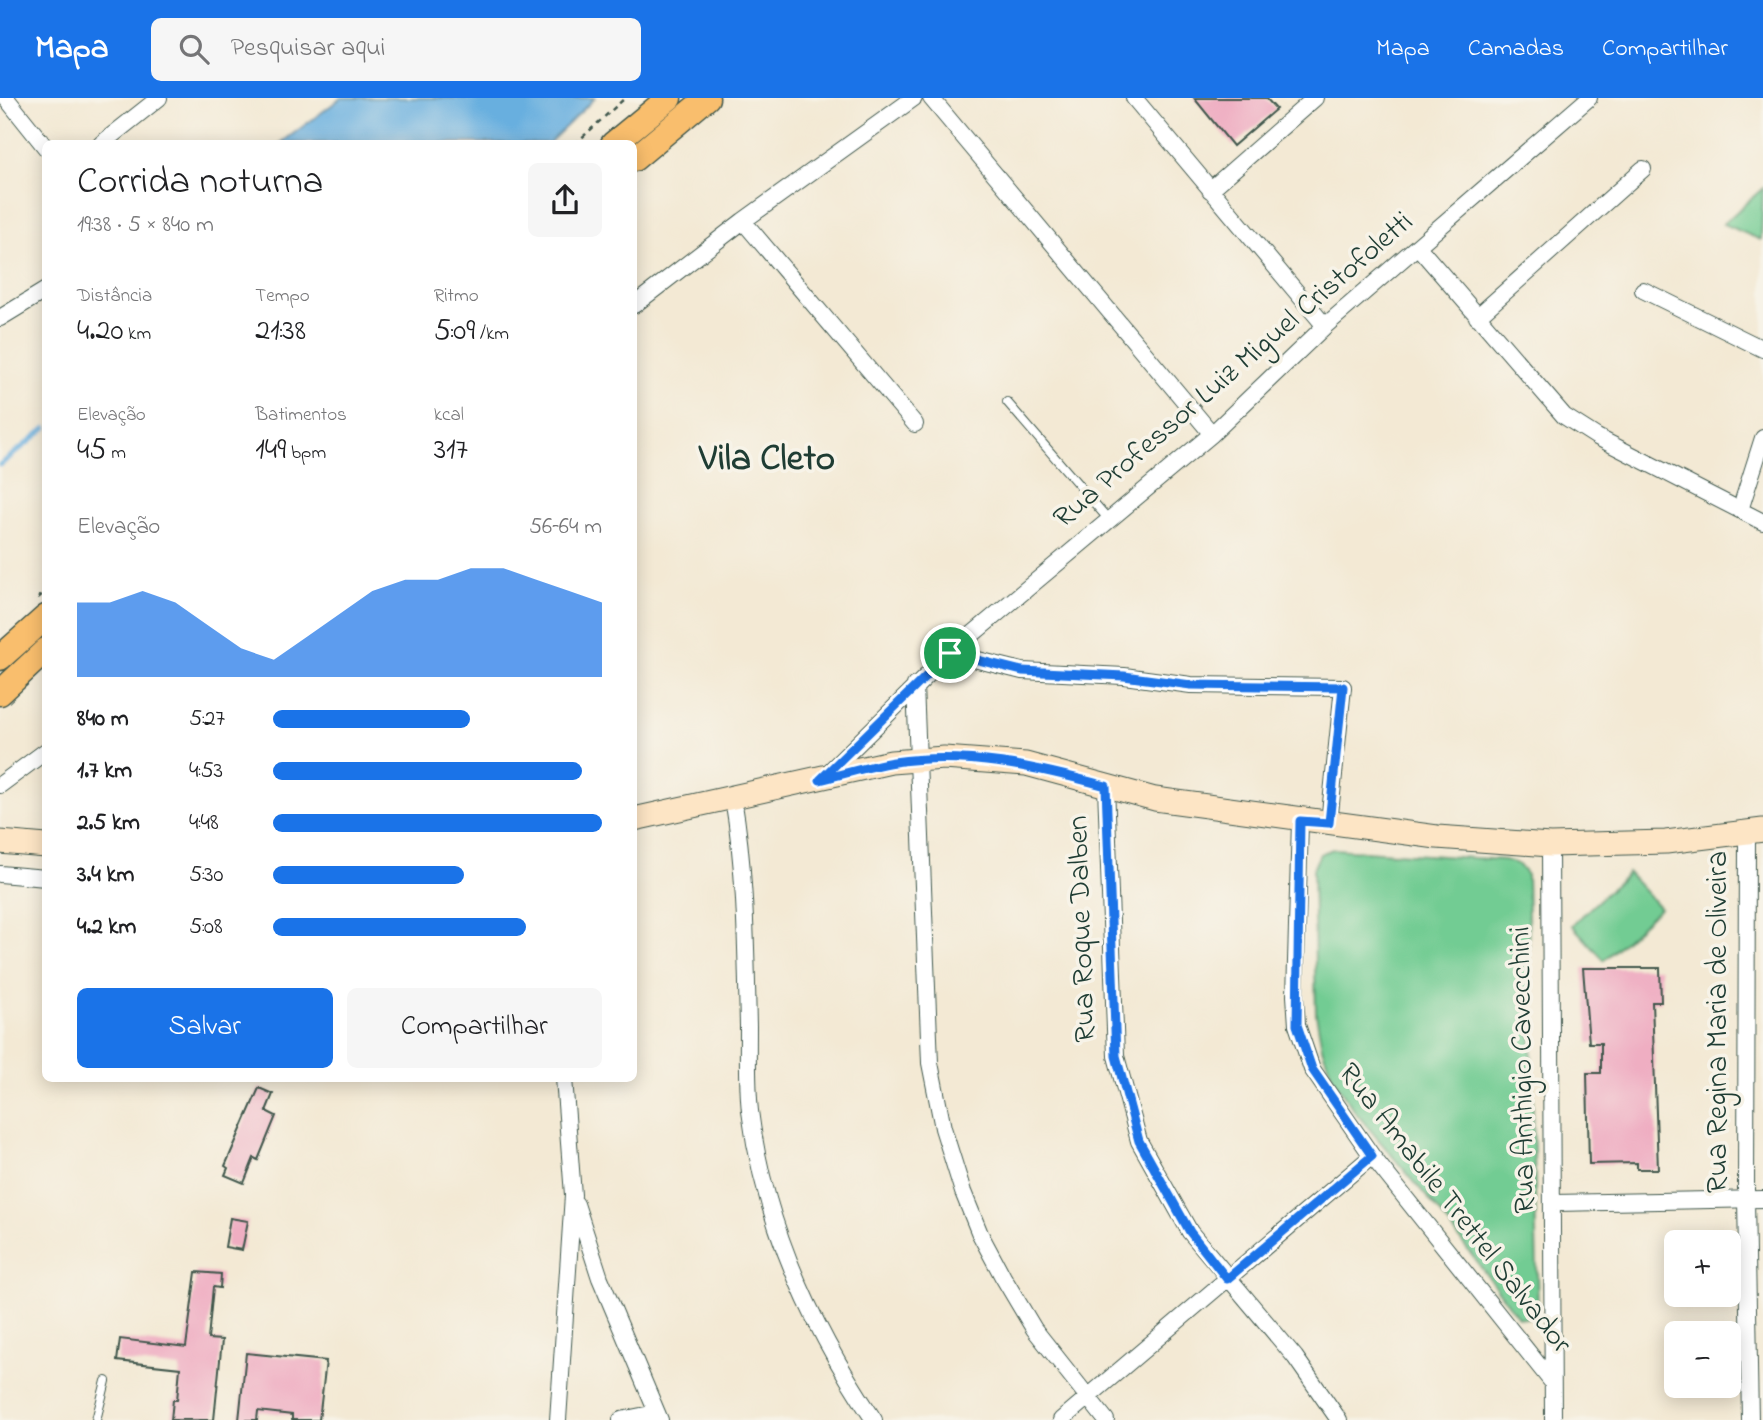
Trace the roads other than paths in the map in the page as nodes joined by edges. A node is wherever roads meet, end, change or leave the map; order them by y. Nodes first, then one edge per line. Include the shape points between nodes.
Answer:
1 (6, 98) edge
2 (159, 98) edge
3 (669, 98) edge
4 (707, 98) edge
5 (915, 98) edge
6 (931, 98) edge
7 (1134, 98) edge
8 (1315, 98) edge
9 (1589, 98) edge
10 (106, 140) edge
11 (618, 140) edge
12 (42, 143) edge
13 (637, 156) edge
14 (1643, 169) dead end
15 (1210, 190) junction
16 (743, 221) junction
17 (1419, 248) junction
18 (1643, 290) dead end
19 (42, 292) edge
20 (637, 303) edge
21 (1477, 317) junction
22 (0, 318) edge
23 (1325, 326) junction
24 (1763, 349) edge
25 (1007, 402) dead end
26 (915, 424) dead end
27 (1212, 434) junction
28 (1763, 438) edge
29 (1740, 510) junction
30 (1109, 520) junction
31 (1763, 522) edge
32 (42, 621) edge
33 (950, 653) junction
34 (42, 654) edge
35 (0, 658) edge
36 (915, 685) junction
37 (0, 693) edge
38 (42, 754) edge
39 (919, 759) junction
40 (820, 780) junction
41 (0, 785) edge
42 (1106, 786) junction
43 (733, 798) junction
44 (637, 818) edge
45 (1300, 821) junction
46 (1329, 823) junction
47 (1755, 832) edge
48 (0, 842) edge
49 (1550, 845) junction
50 (42, 846) edge
51 (0, 874) edge
52 (42, 878) edge
53 (564, 1082) edge
54 (1372, 1156) junction
55 (573, 1195) junction
56 (1755, 1199) edge
57 (1554, 1203) junction
58 (600, 1278) junction
59 (568, 1279) junction
60 (1227, 1279) junction
61 (106, 1381) dead end
62 (1552, 1382) junction
63 (1088, 1397) junction
64 (658, 1416) edge
65 (96, 1420) edge
66 (558, 1420) edge
67 (621, 1420) edge
68 (874, 1420) edge
69 (1061, 1420) edge
70 (1106, 1420) edge
71 (1339, 1420) edge
72 (1553, 1420) edge
73 (1750, 1420) edge

1 - 12 street
2 - 10 street
3 - 11 main road
4 - 13 main road
5 - 16 street
6 - 27 street
7 - 15 street
8 - 15 street
9 - 17 street, Rua Professor Luiz Miguel Cristofoletti
14 - 21 street
15 - 23 street
16 - 20 street
16 - 26 street
17 - 21 street
17 - 23 street, Rua Professor Luiz Miguel Cristofoletti
18 - 24 street
19 - 22 street
21 - 29 street via 1564,416
23 - 27 street, Rua Professor Luiz Miguel Cristofoletti
25 - 30 lane
27 - 30 street, Rua Professor Luiz Miguel Cristofoletti
28 - 29 street
29 - 31 street
30 - 33 street, Rua Professor Luiz Miguel Cristofoletti
32 - 35 main road
33 - 36 street, Rua Professor Luiz Miguel Cristofoletti
33 - 46 street via 1022,671 1191,685 1343,687
34 - 37 main road
36 - 39 street
36 - 40 street, Rua Professor Luiz Miguel Cristofoletti
38 - 41 street
39 - 40 street
39 - 42 street via 1026,764
39 - 63 street via 930,1063 943,1128 963,1192 1003,1278 1034,1329
40 - 43 street
42 - 45 street via 1155,799
42 - 60 street, Rua Roque Dalben via 1116,1056 1139,1141 1190,1232
43 - 44 street
43 - 68 street via 743,859 750,1110 764,1180 805,1298 834,1357
45 - 46 street
45 - 54 street, Rua Amabile Trettel Salvador via 1297,1025 1312,1069
46 - 49 street
47 - 49 street via 1666,842
47 - 56 street, Rua Regina Maria de Oliveira
48 - 50 street
49 - 57 street, Rua Anthigio Cavecchini
51 - 52 street
53 - 55 street
54 - 60 street
54 - 62 street, Rua Amabile Trettel Salvador
55 - 58 street
55 - 59 street
56 - 57 street
56 - 73 street, Rua Regina Maria de Oliveira
57 - 62 street, Rua Anthigio Cavecchini
58 - 59 street via 584,1272
58 - 64 street
59 - 66 street
60 - 63 street
60 - 71 street, Rua Roque Dalben via 1295,1357
61 - 65 lane
62 - 72 street, Rua Anthigio Cavecchini
63 - 69 street
63 - 70 street
64 - 67 street

